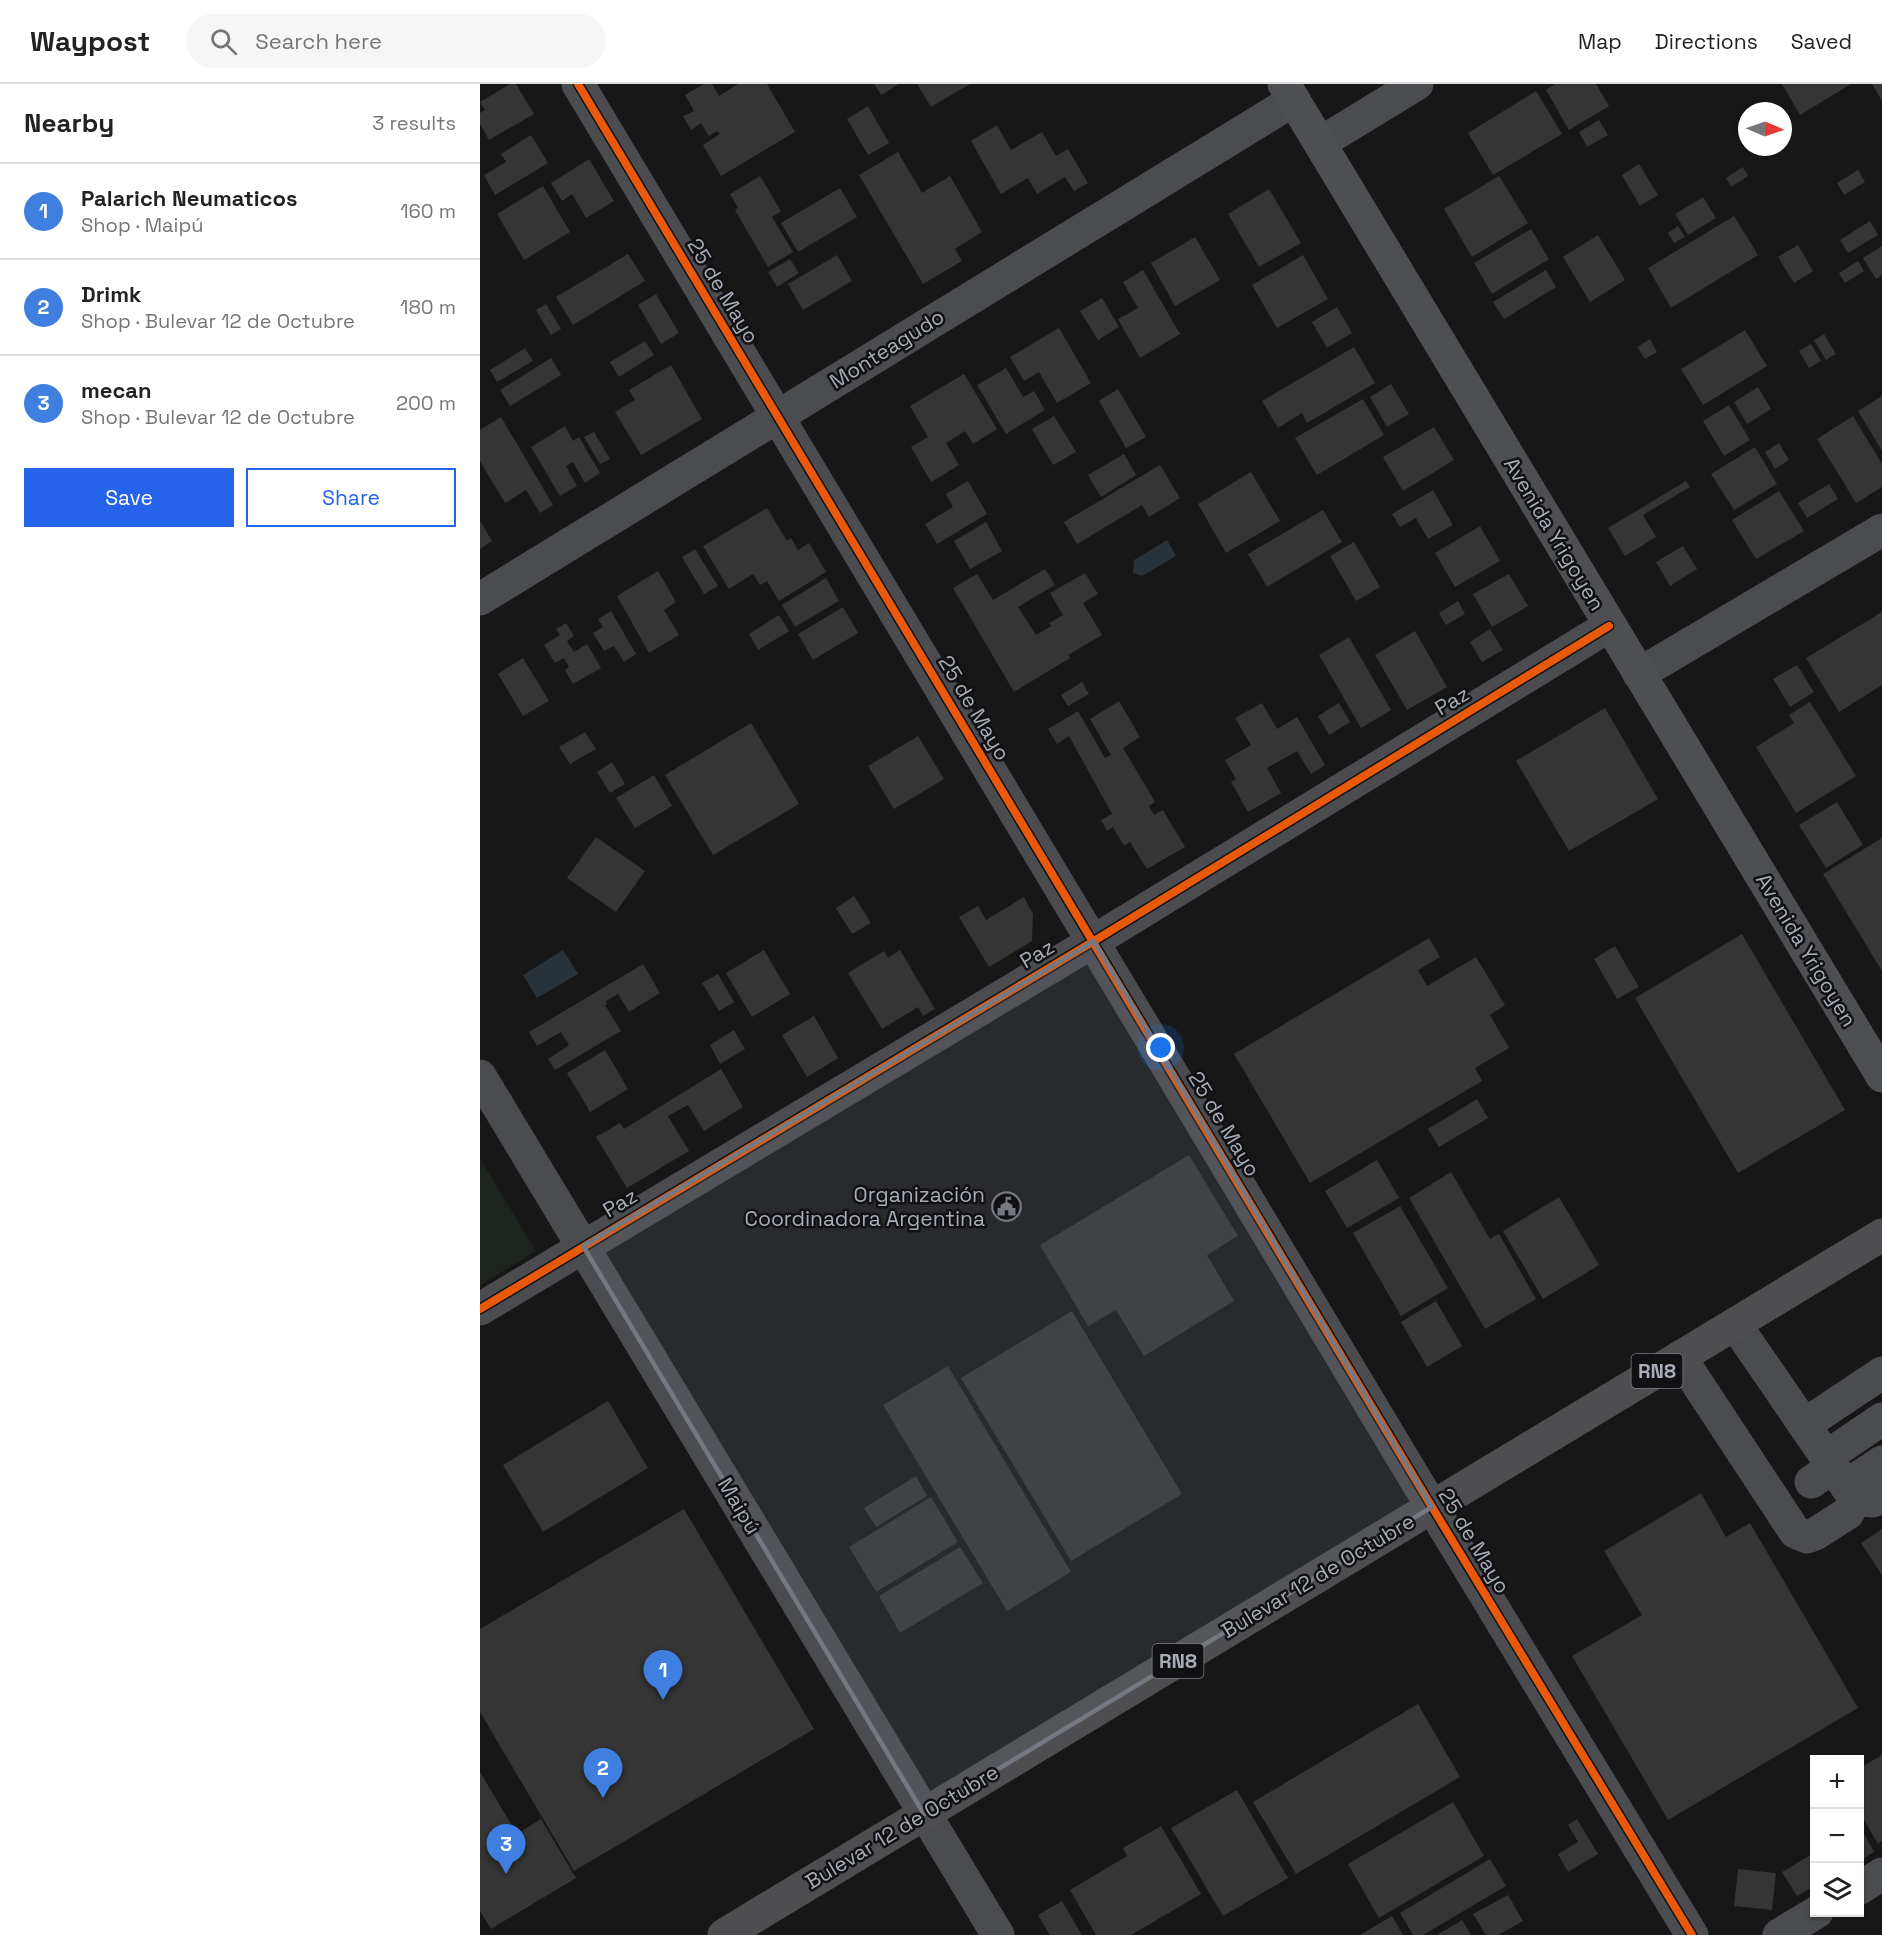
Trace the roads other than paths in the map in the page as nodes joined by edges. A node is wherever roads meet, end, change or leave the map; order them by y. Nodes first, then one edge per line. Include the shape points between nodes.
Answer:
1 (578, 84) edge
2 (1417, 84) edge
3 (1289, 92) edge
4 (1320, 143) junction
5 (777, 417) junction
6 (1882, 530) edge
7 (480, 599) edge
8 (1609, 626) junction
9 (1639, 674) junction
10 (1094, 941) junction
11 (1882, 1076) edge
12 (480, 1077) edge
13 (1882, 1235) edge
14 (583, 1246) junction
15 (480, 1309) edge
16 (1736, 1324) junction
17 (1680, 1357) junction
18 (1882, 1373) edge
19 (1882, 1419) edge
20 (1804, 1425) junction
21 (1882, 1462) edge
22 (1842, 1481) edge
23 (1432, 1507) junction
24 (924, 1814) junction
25 (1882, 1874) edge
26 (1864, 1885) edge
27 (1810, 1916) edge
28 (724, 1935) edge
29 (998, 1935) edge
30 (1692, 1935) edge
31 (1779, 1935) edge

1 - 5 street, 25 de Mayo
2 - 4 street
3 - 4 main road, Avenida Yrigoyen
3 - 5 street, Monteagudo
4 - 8 main road, Avenida Yrigoyen
5 - 7 street, Monteagudo
5 - 10 street, 25 de Mayo
6 - 9 street
8 - 9 main road, Avenida Yrigoyen
8 - 10 street, Paz
9 - 11 main road, Avenida Yrigoyen
10 - 14 street, Paz
10 - 23 street, 25 de Mayo
12 - 14 street, Maipú
13 - 16 highway, Bulevar 12 de Octubre / RN8
14 - 15 street, Paz
14 - 24 street, Maipú
16 - 17 highway, Bulevar 12 de Octubre / RN8
16 - 20 street
17 - 22 street via 1795,1532 1807,1537 1848,1513
17 - 23 highway, Bulevar 12 de Octubre / RN8
18 - 20 street
19 - 22 street
20 - 22 street
21 - 22 street
23 - 24 highway, Bulevar 12 de Octubre / RN8
23 - 30 street, 25 de Mayo
24 - 28 highway, Bulevar 12 de Octubre / RN8
24 - 29 street, Maipú
25 - 26 street
27 - 31 street

